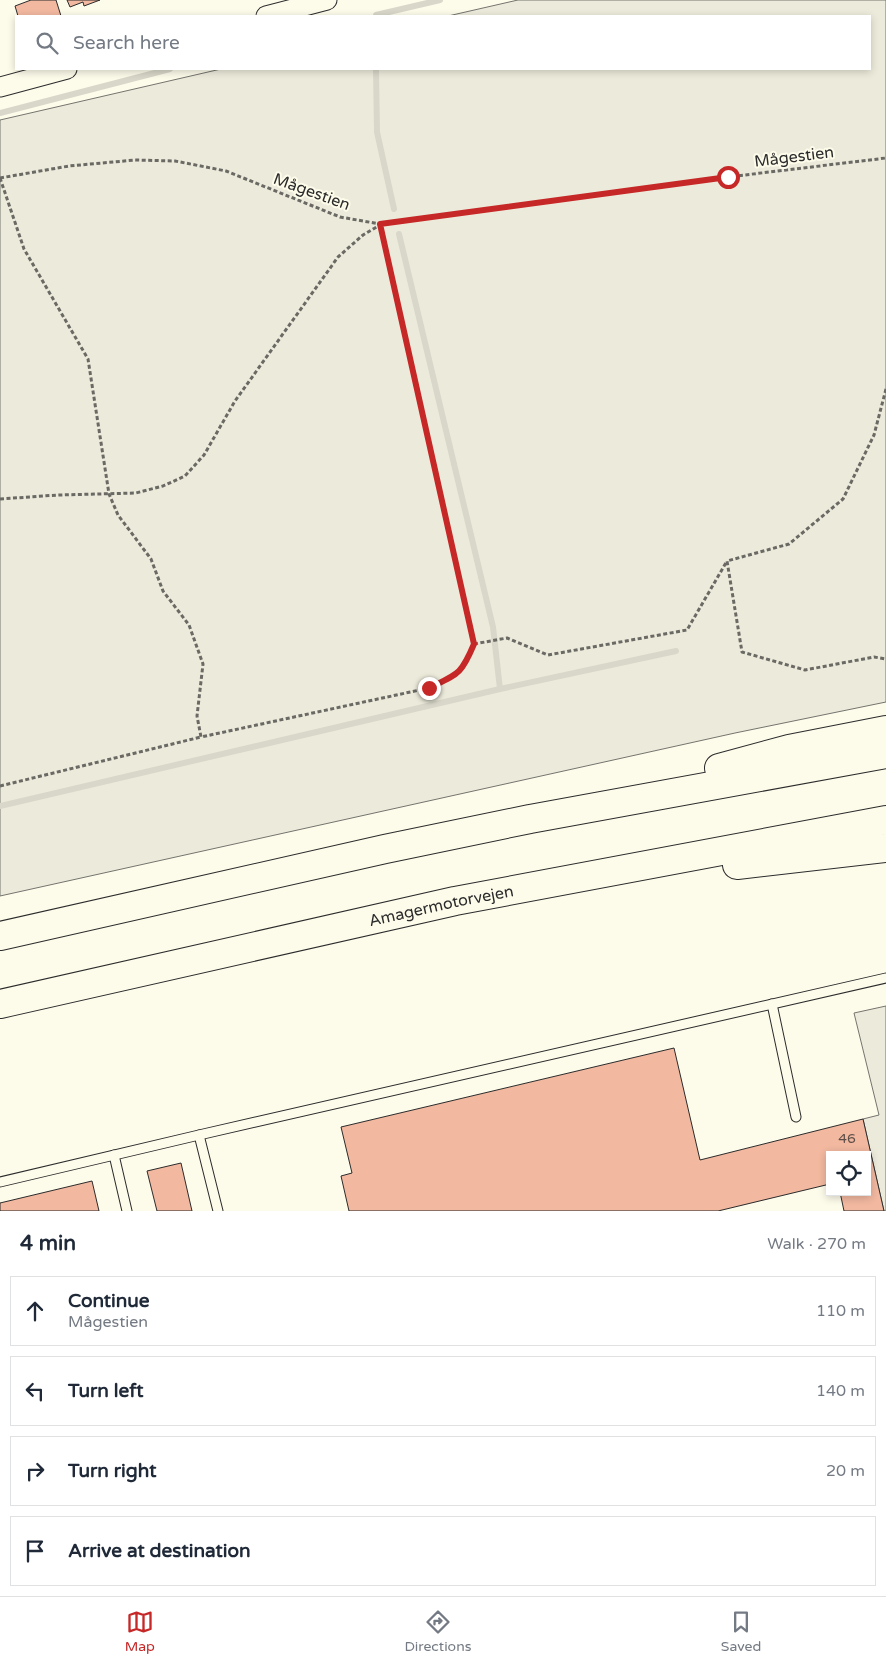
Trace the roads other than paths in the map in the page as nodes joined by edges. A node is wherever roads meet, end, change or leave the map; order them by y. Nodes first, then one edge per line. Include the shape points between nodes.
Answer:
1 (327, 0) edge
2 (270, 15) edge
3 (64, 70) edge
4 (0, 87) edge
5 (886, 730) edge
6 (886, 754) edge
7 (530, 819) junction
8 (886, 820) edge
9 (886, 848) edge
10 (456, 901) junction
11 (0, 936) edge
12 (886, 978) edge
13 (0, 1004) edge
14 (772, 1004) junction
15 (796, 1118) dead end
16 (199, 1134) junction
17 (114, 1155) junction
18 (0, 1182) edge
19 (127, 1211) edge
20 (218, 1211) edge

1 - 2 street
3 - 4 street
5 - 7 highway via 790,749
6 - 7 highway
7 - 11 highway
8 - 10 highway, Amagermotorvejen
9 - 10 highway
10 - 13 highway, Amagermotorvejen
12 - 14 lane
14 - 15 lane
14 - 16 lane
16 - 17 lane
16 - 20 lane
17 - 18 lane
17 - 19 lane

